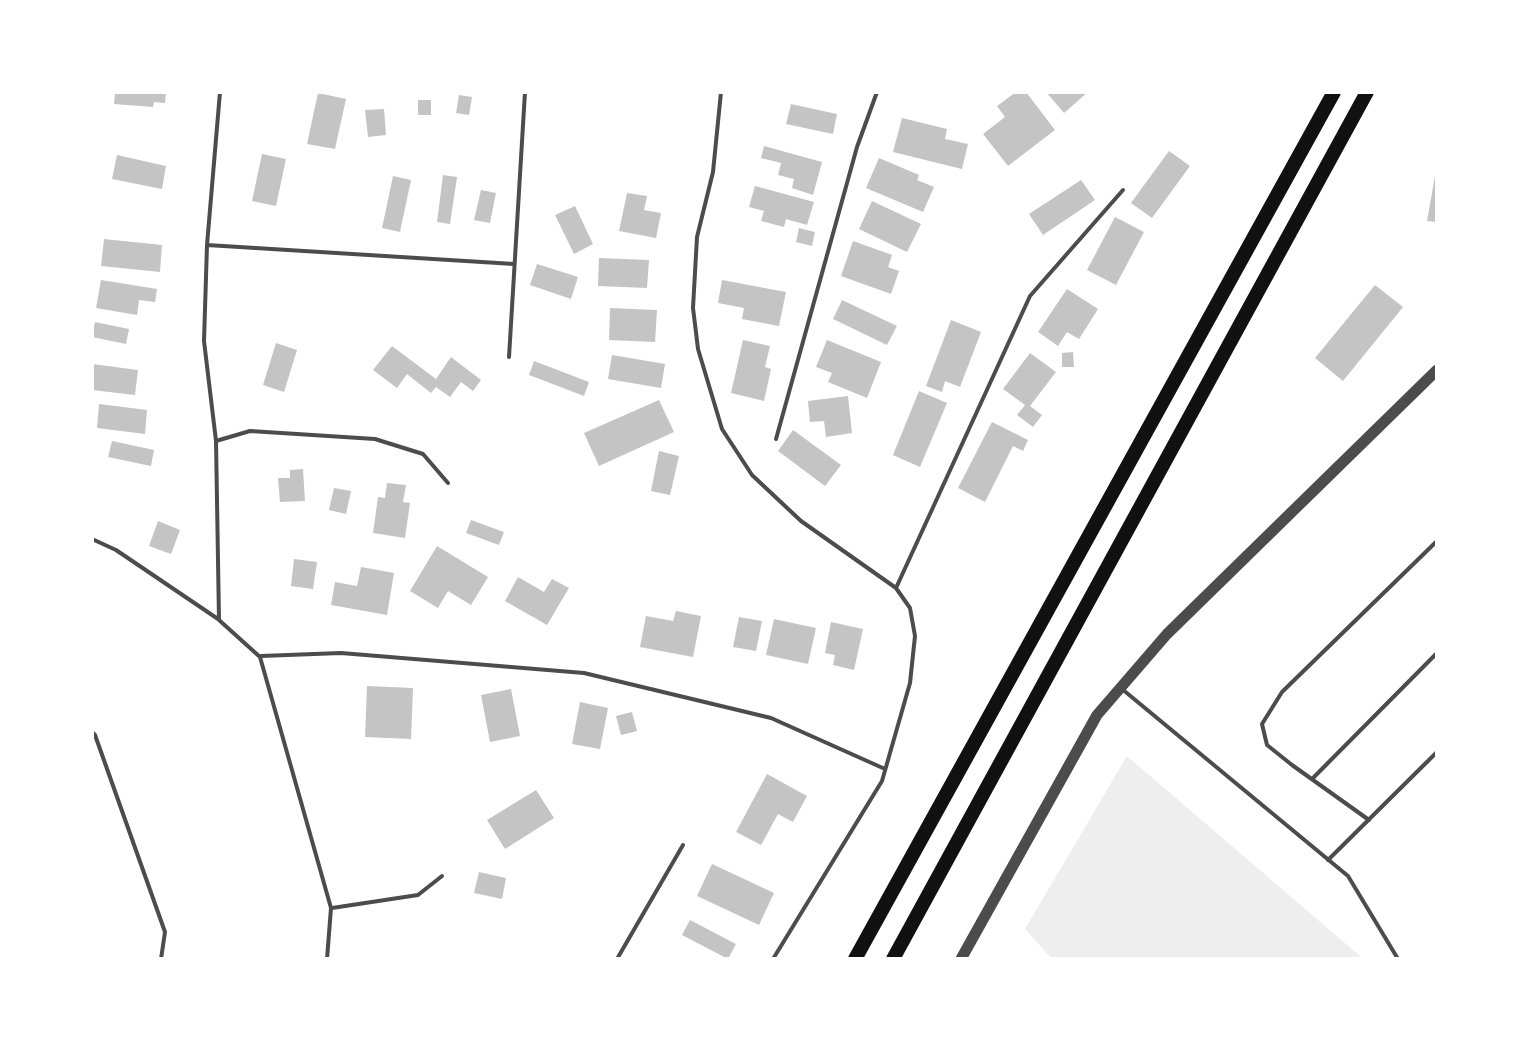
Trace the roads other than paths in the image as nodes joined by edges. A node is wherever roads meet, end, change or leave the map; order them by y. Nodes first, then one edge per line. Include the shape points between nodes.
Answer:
1 (220, 92) edge
2 (525, 92) edge
3 (721, 92) edge
4 (877, 92) edge
5 (1334, 92) edge
6 (1367, 92) edge
7 (1123, 190) dead end
8 (207, 245) junction
9 (514, 264) junction
10 (509, 357) dead end
11 (1437, 370) edge
12 (776, 439) dead end
13 (216, 441) junction
14 (448, 483) dead end
15 (92, 539) edge
16 (1437, 541) edge
17 (896, 588) junction
18 (219, 620) junction
19 (1437, 653) edge
20 (260, 657) junction
21 (1120, 688) junction
22 (92, 732) edge
23 (1437, 752) edge
24 (885, 769) junction
25 (1312, 779) junction
26 (1369, 820) junction
27 (683, 845) dead end
28 (1328, 860) junction
29 (442, 876) dead end
30 (331, 908) junction
31 (161, 959) edge
32 (327, 959) edge
33 (617, 959) edge
34 (773, 959) edge
35 (855, 959) edge
36 (893, 959) edge
37 (961, 959) edge
38 (1396, 959) edge

1 - 8 lane
2 - 9 lane
3 - 17 lane via 713,172 697,237 693,308 698,349 722,429 752,475 801,521
4 - 12 lane
5 - 35 highway
6 - 36 highway
7 - 17 lane via 1030,296
8 - 9 lane
8 - 13 lane via 204,341
9 - 10 lane
11 - 21 street via 1167,634
13 - 14 lane via 250,431 375,439 423,454
13 - 18 lane
15 - 18 lane
16 - 25 lane via 1282,692 1262,724 1267,745
17 - 24 lane via 910,608 915,636 910,683
18 - 20 lane
19 - 25 lane
20 - 24 lane via 341,653 584,673 771,718
20 - 30 lane
21 - 28 lane
21 - 37 street via 1097,715
22 - 31 lane via 165,932
23 - 26 lane
24 - 34 lane
25 - 26 lane
26 - 28 lane
27 - 33 lane
28 - 38 lane via 1348,876
29 - 30 lane via 418,895
30 - 32 lane

